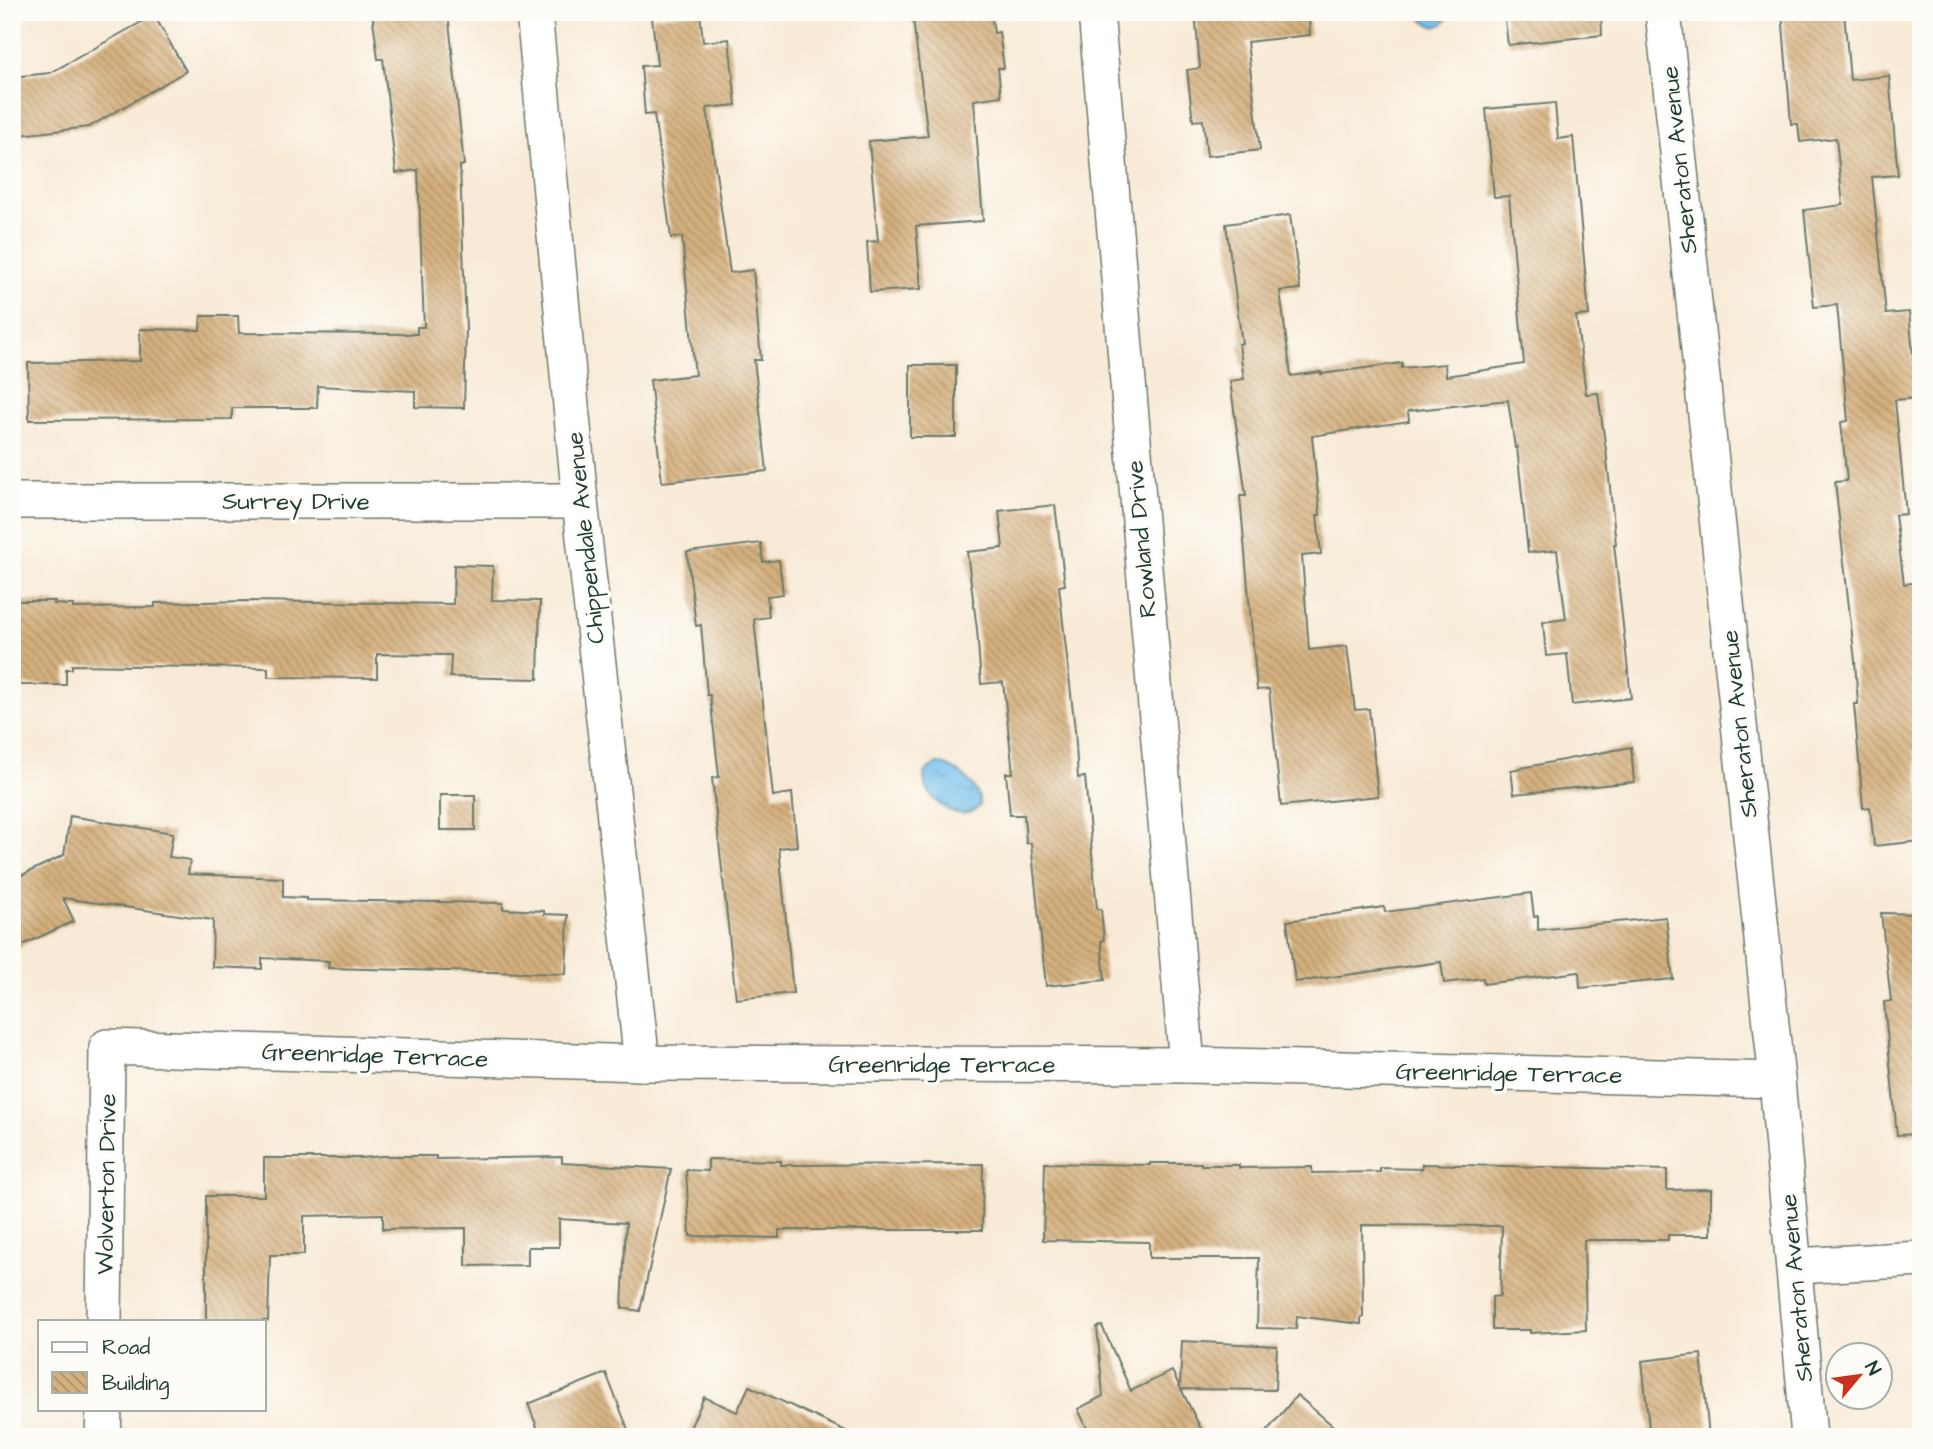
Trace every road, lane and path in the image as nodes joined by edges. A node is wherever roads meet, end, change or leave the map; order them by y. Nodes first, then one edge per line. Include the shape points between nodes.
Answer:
1 (534, 12) edge
2 (1096, 12) edge
3 (1664, 12) edge
4 (12, 501) edge
5 (580, 501) junction
6 (107, 1047) joint
7 (642, 1063) junction
8 (1187, 1065) junction
9 (1777, 1080) junction
10 (1921, 1259) edge
11 (1795, 1266) junction
12 (104, 1320) edge
13 (104, 1410) edge
14 (103, 1437) edge
15 (1809, 1437) edge

1 - 5 street, Chippendale Avenue
2 - 8 street, Rowland Drive
3 - 9 street, Sheraton Avenue
4 - 5 street, Surrey Drive
5 - 7 street, Chippendale Avenue
6 - 7 street, Greenridge Terrace
6 - 12 street, Wolverton Drive
7 - 8 street, Greenridge Terrace
8 - 9 street, Greenridge Terrace
9 - 11 street, Sheraton Avenue
10 - 11 street
11 - 15 street, Sheraton Avenue
13 - 14 street

